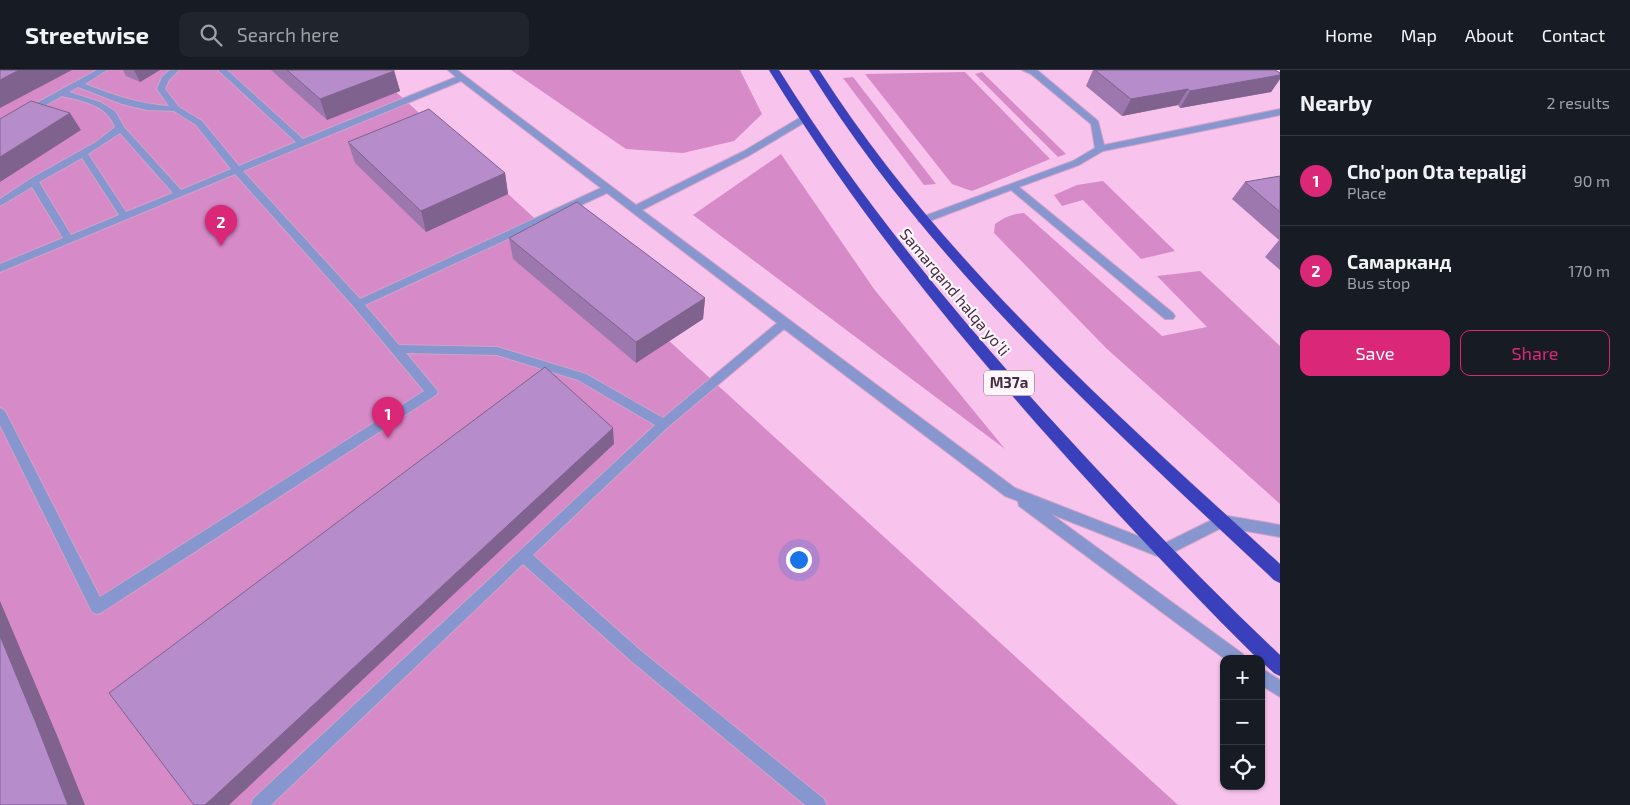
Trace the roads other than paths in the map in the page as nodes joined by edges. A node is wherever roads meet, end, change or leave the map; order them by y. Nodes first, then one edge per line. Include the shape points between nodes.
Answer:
1 (103, 70) edge
2 (175, 70) edge
3 (222, 70) edge
4 (452, 70) edge
5 (774, 70) edge
6 (814, 70) edge
7 (1026, 70) edge
8 (462, 77) junction
9 (78, 84) junction
10 (61, 93) junction
11 (176, 108) junction
12 (1280, 112) edge
13 (804, 119) junction
14 (0, 127) edge
15 (120, 128) junction
16 (302, 143) junction
17 (1100, 149) junction
18 (83, 153) junction
19 (236, 170) junction
20 (33, 181) junction
21 (1013, 186) junction
22 (607, 189) junction
23 (178, 194) junction
24 (0, 203) edge
25 (634, 210) junction
26 (124, 216) junction
27 (923, 220) junction
28 (69, 239) junction
29 (0, 268) edge
30 (358, 304) junction
31 (1169, 316) dead end
32 (784, 323) junction
33 (396, 350) junction
34 (0, 413) edge
35 (664, 424) junction
36 (1010, 492) junction
37 (1222, 520) junction
38 (1280, 531) edge
39 (1162, 552) junction
40 (523, 555) junction
41 (1280, 575) edge
42 (1233, 655) edge
43 (1280, 667) edge
44 (1265, 679) edge
45 (1280, 689) edge
46 (259, 805) edge
47 (818, 805) edge

1 - 9 street
2 - 11 street via 164,79 161,89
3 - 16 street
4 - 8 street
5 - 13 highway, Samarqand halqa yoʻli / M37a
6 - 27 highway, Samarqand halqa yoʻli / M37a via 884,172
7 - 17 street via 1034,72 1095,123
8 - 16 street
8 - 22 street
9 - 10 street
9 - 11 street via 125,102
10 - 14 street
10 - 15 street via 103,105 118,120
11 - 19 street via 199,123
12 - 17 street
13 - 25 street
13 - 39 highway, Samarqand halqa yoʻli / M37a via 868,213 935,298
15 - 18 street
15 - 23 street
16 - 19 street
17 - 21 street via 1076,163
18 - 20 street
18 - 26 street
19 - 23 street
19 - 30 street
20 - 24 street
20 - 28 street
21 - 27 street
21 - 31 street
22 - 25 street
22 - 30 street
23 - 26 street
25 - 32 street
26 - 28 street
27 - 37 highway, Samarqand halqa yoʻli / M37a via 1060,365
28 - 29 street
30 - 33 street
32 - 35 street
32 - 36 street
33 - 34 street via 432,392 97,607
33 - 35 street via 497,351 582,377
35 - 40 street
36 - 39 street
36 - 42 street
37 - 38 street
37 - 39 street
37 - 41 highway, Samarqand halqa yoʻli / M37a
39 - 43 highway, Samarqand halqa yoʻli / M37a
40 - 46 street
40 - 47 street via 635,655
44 - 45 street

